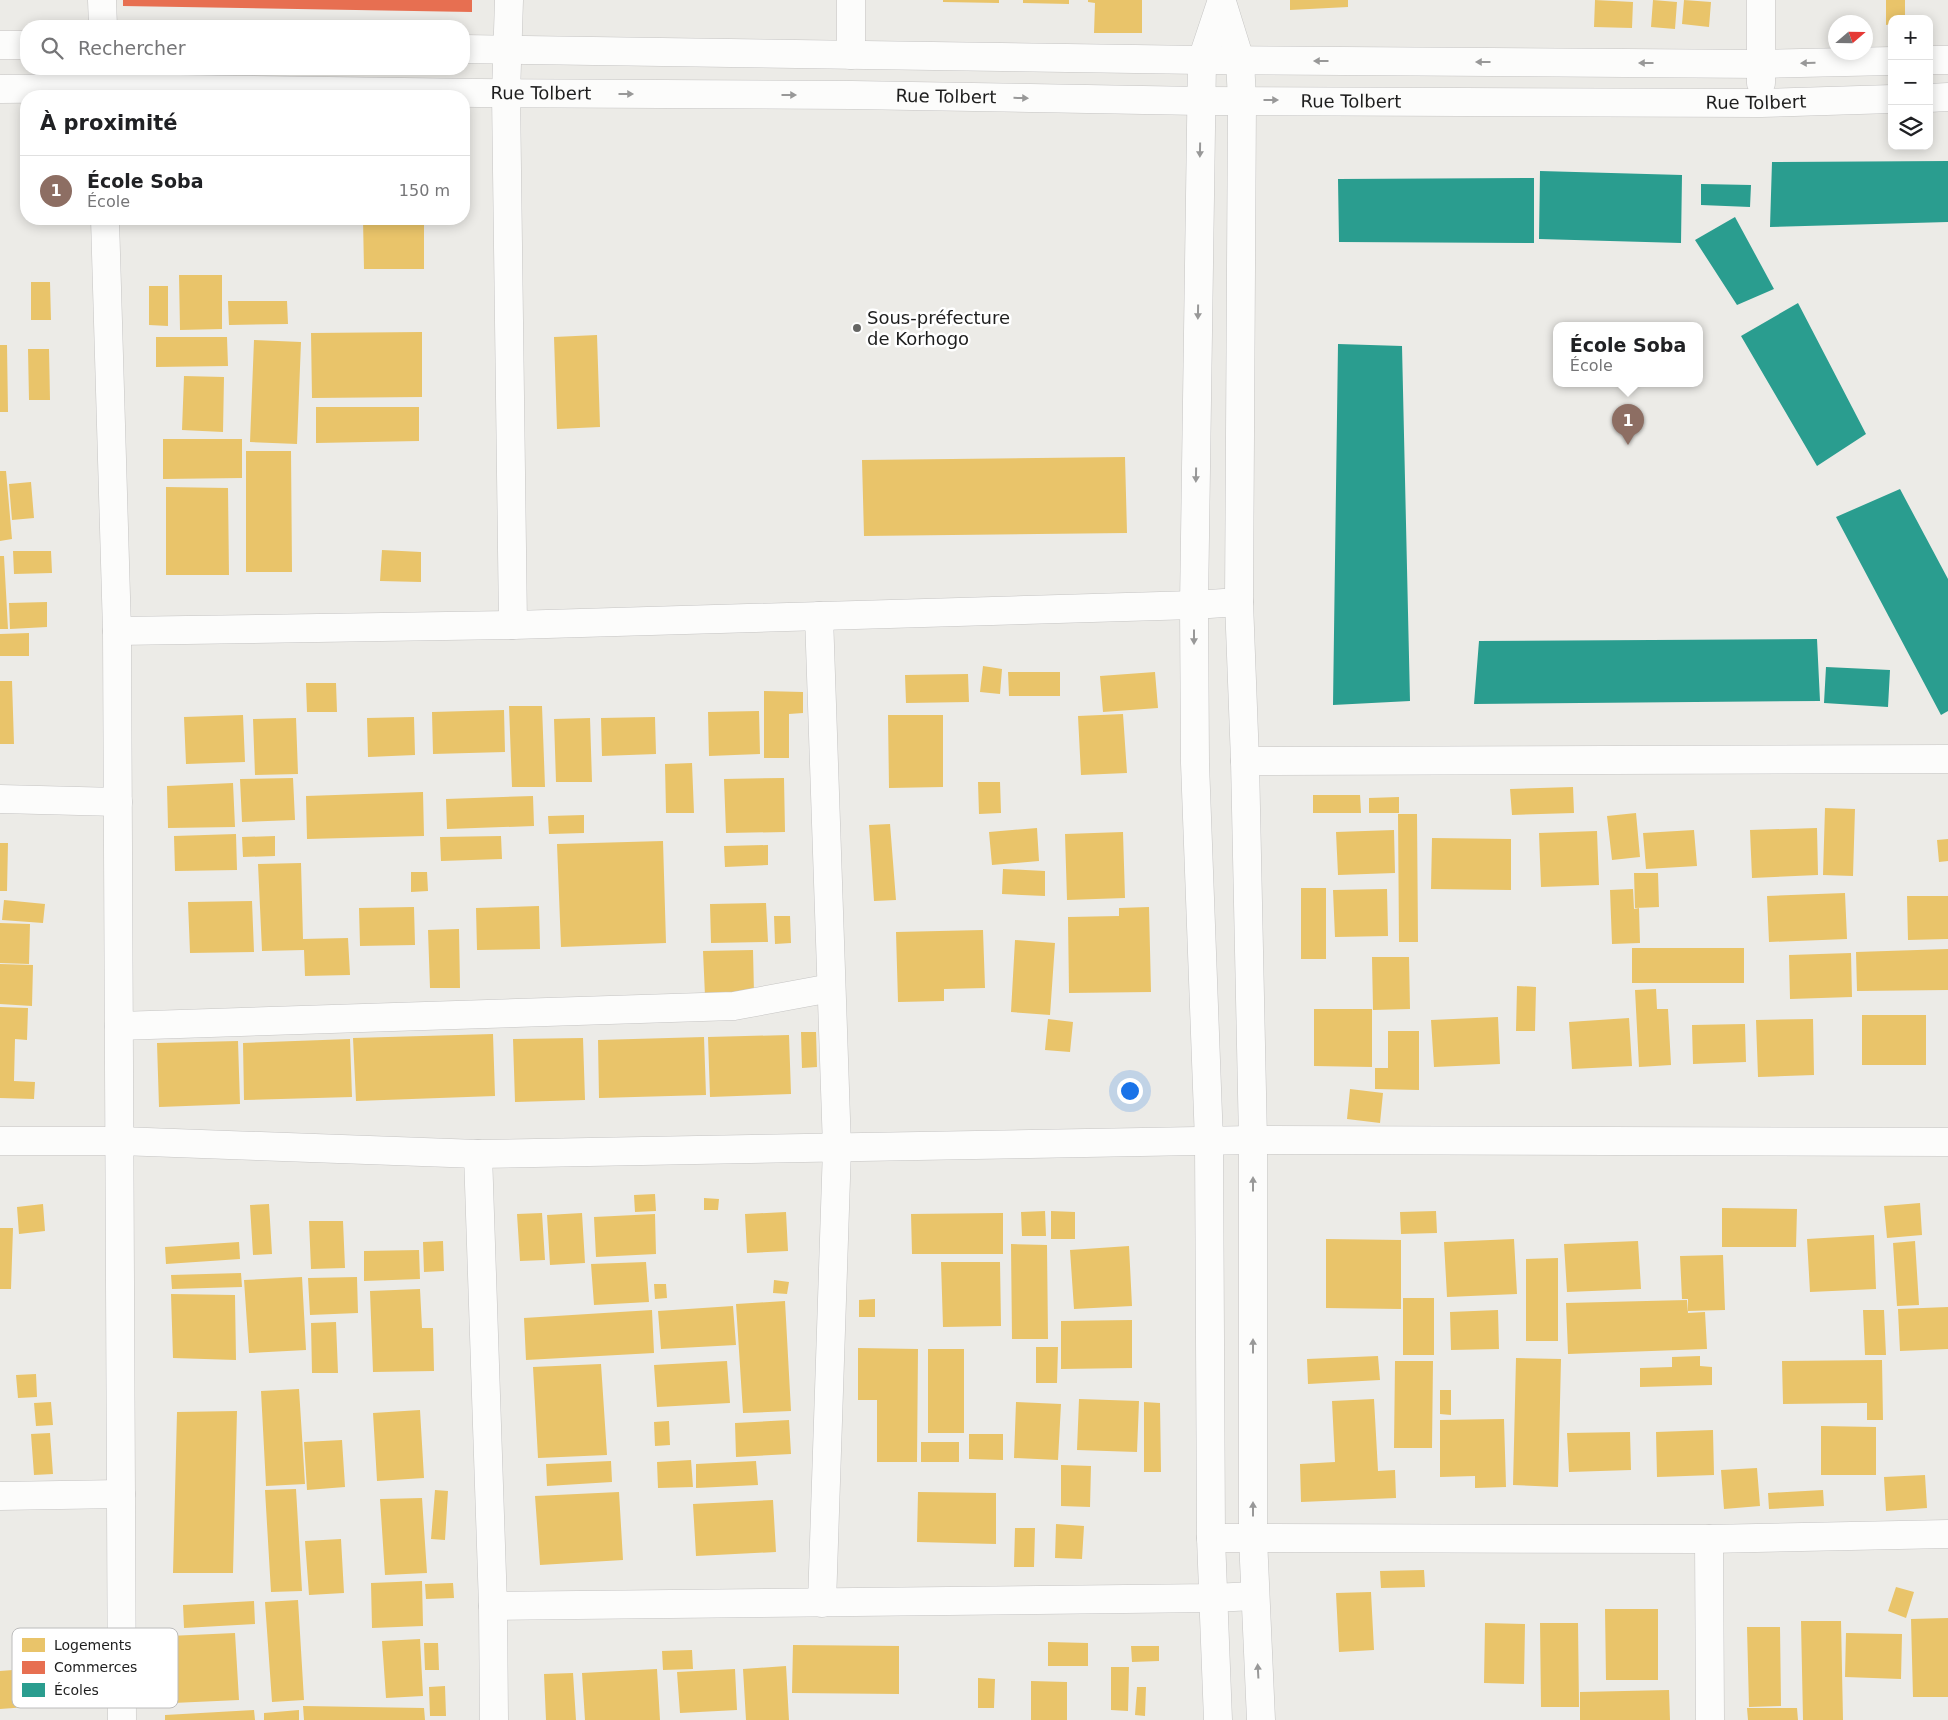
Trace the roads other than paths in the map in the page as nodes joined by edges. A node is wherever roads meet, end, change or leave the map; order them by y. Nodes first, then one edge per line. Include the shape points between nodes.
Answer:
1 (102, 0) edge
2 (509, 0) edge
3 (851, 0) edge
4 (1761, 0) edge
5 (1222, 1) edge
6 (103, 20) edge
7 (0, 45) edge
8 (20, 45) edge
9 (470, 49) edge
10 (508, 50) junction
11 (851, 55) junction
12 (1202, 60) junction
13 (1240, 60) junction
14 (1933, 60) edge
15 (1948, 60) edge
16 (1888, 61) edge
17 (1761, 64) junction
18 (104, 85) edge
19 (0, 89) edge
20 (327, 90) edge
21 (470, 93) edge
22 (506, 94) junction
23 (1948, 97) edge
24 (1933, 98) edge
25 (1888, 99) edge
26 (1242, 100) junction
27 (1200, 101) junction
28 (1761, 102) junction
29 (106, 225) edge
30 (1239, 602) junction
31 (1194, 605) junction
32 (819, 616) junction
33 (514, 625) junction
34 (117, 631) junction
35 (1948, 759) edge
36 (1245, 761) junction
37 (0, 799) edge
38 (118, 802) junction
39 (831, 988) junction
40 (119, 1026) junction
41 (1253, 1140) junction
42 (0, 1141) edge
43 (120, 1141) junction
44 (1209, 1142) junction
45 (1948, 1142) edge
46 (837, 1148) junction
47 (478, 1154) junction
48 (121, 1494) junction
49 (0, 1496) edge
50 (1948, 1534) edge
51 (1212, 1538) junction
52 (1253, 1538) junction
53 (1709, 1539) junction
54 (1254, 1596) junction
55 (1213, 1598) junction
56 (822, 1603) junction
57 (493, 1606) junction
58 (122, 1628) edge
59 (494, 1720) edge
60 (1218, 1720) edge
61 (1261, 1720) edge
62 (1710, 1720) edge

1 - 6 street
2 - 10 street
3 - 11 street
4 - 17 street
5 - 12 street
5 - 13 street
7 - 8 street
9 - 10 street
10 - 11 street
10 - 22 street
11 - 12 street
12 - 13 street
12 - 27 street
17 -> 13 street
13 - 26 street
14 - 15 street
16 -> 17 street
17 - 28 street
18 - 19 street, Rue Tolbert
18 - 20 street, Rue Tolbert
21 - 22 street, Rue Tolbert
22 -> 27 street, Rue Tolbert
22 - 33 street
23 - 24 street
25 - 28 street, Rue Tolbert
26 - 27 street, Rue Tolbert
26 -> 28 street, Rue Tolbert
26 - 30 street
27 -> 31 street
29 - 34 street
30 - 31 street
30 - 36 street
31 - 32 street
31 -> 44 street via 1195,763
32 - 33 street
32 - 39 street
33 - 34 street
34 - 38 street
35 - 36 street
36 - 41 street
37 - 38 street
38 - 40 street
39 - 40 street via 734,1006
39 - 46 street
40 - 43 street
41 - 44 street
41 - 45 street
52 -> 41 street
42 - 43 street
43 - 47 street
43 - 48 street
44 - 46 street
44 - 51 street
46 - 47 street
46 - 56 street
47 - 57 street
48 - 49 street
48 - 58 street
50 - 53 street
51 - 52 street
51 - 55 street
52 - 53 street
52 - 54 street
53 - 62 street
54 - 55 street
61 -> 54 street
55 - 56 street
55 - 60 street
56 - 57 street
57 - 59 street

